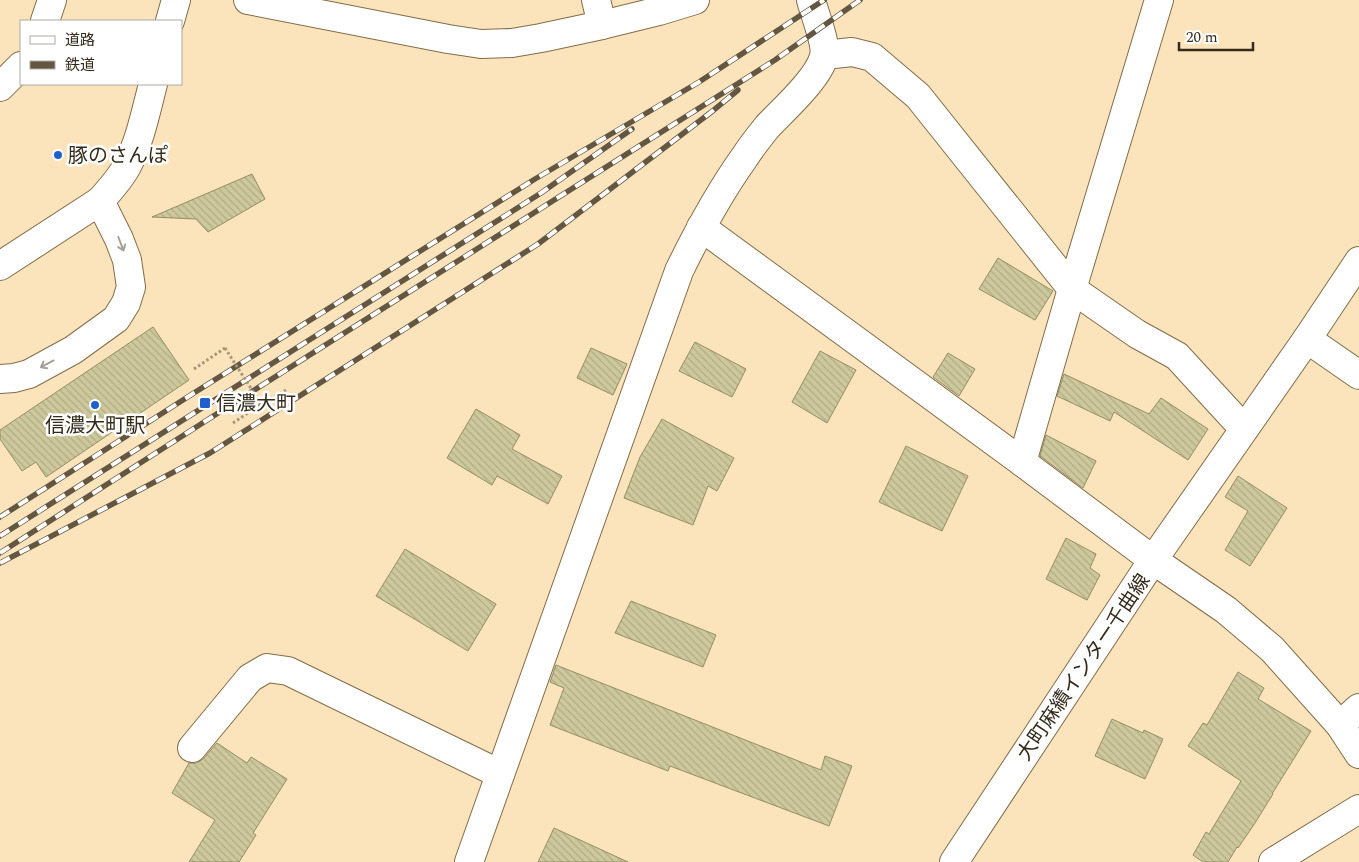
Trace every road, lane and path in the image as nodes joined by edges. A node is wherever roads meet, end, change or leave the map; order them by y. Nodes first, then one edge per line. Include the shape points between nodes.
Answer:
1 (52, 0) edge
2 (176, 0) edge
3 (248, 0) edge
4 (695, 0) edge
5 (811, 0) edge
6 (1159, 0) edge
7 (599, 13) edge
8 (45, 20) edge
9 (170, 20) edge
10 (825, 55) junction
11 (20, 67) edge
12 (153, 85) edge
13 (0, 87) edge
14 (100, 200) junction
15 (701, 227) junction
16 (1359, 261) edge
17 (0, 266) edge
18 (1072, 289) junction
19 (1307, 339) junction
20 (194, 369) dead end
21 (1359, 374) edge
22 (0, 379) edge
23 (288, 389) dead end
24 (260, 404) junction
25 (233, 423) dead end
26 (1244, 429) junction
27 (1022, 462) junction
28 (1154, 560) junction
29 (1350, 716) edge
30 (192, 748) dead end
31 (1359, 754) edge
32 (500, 774) junction
33 (1359, 809) edge
34 (469, 862) edge
35 (954, 862) edge
36 (1273, 862) edge

1 - 8 street
2 - 9 street
3 - 7 street via 481,44 549,37
4 - 7 street via 659,11
5 - 10 street
6 - 18 street
10 - 15 street via 816,73 765,129 743,159
10 - 18 street via 852,52 872,57 918,96
11 - 13 street
12 - 14 street via 127,167
14 - 17 street
14 -> 22 street via 127,260 131,287 126,303 116,319 73,350 29,374
15 - 27 street
15 - 32 street via 679,271
16 - 19 street
18 - 26 street via 1137,334 1177,356
18 - 27 street
19 - 21 street
19 - 26 street
20 - 24 path, bridge via 225,348
23 - 24 path
24 - 25 path
26 - 28 street
27 - 28 street
28 - 29 street, 大町麻績インター千曲線 via 1226,610
28 - 35 street, 大町麻績インター千曲線
29 - 31 street, 大町麻績インター千曲線
30 - 32 street via 250,678 267,668 288,671
32 - 34 street
33 - 36 street

